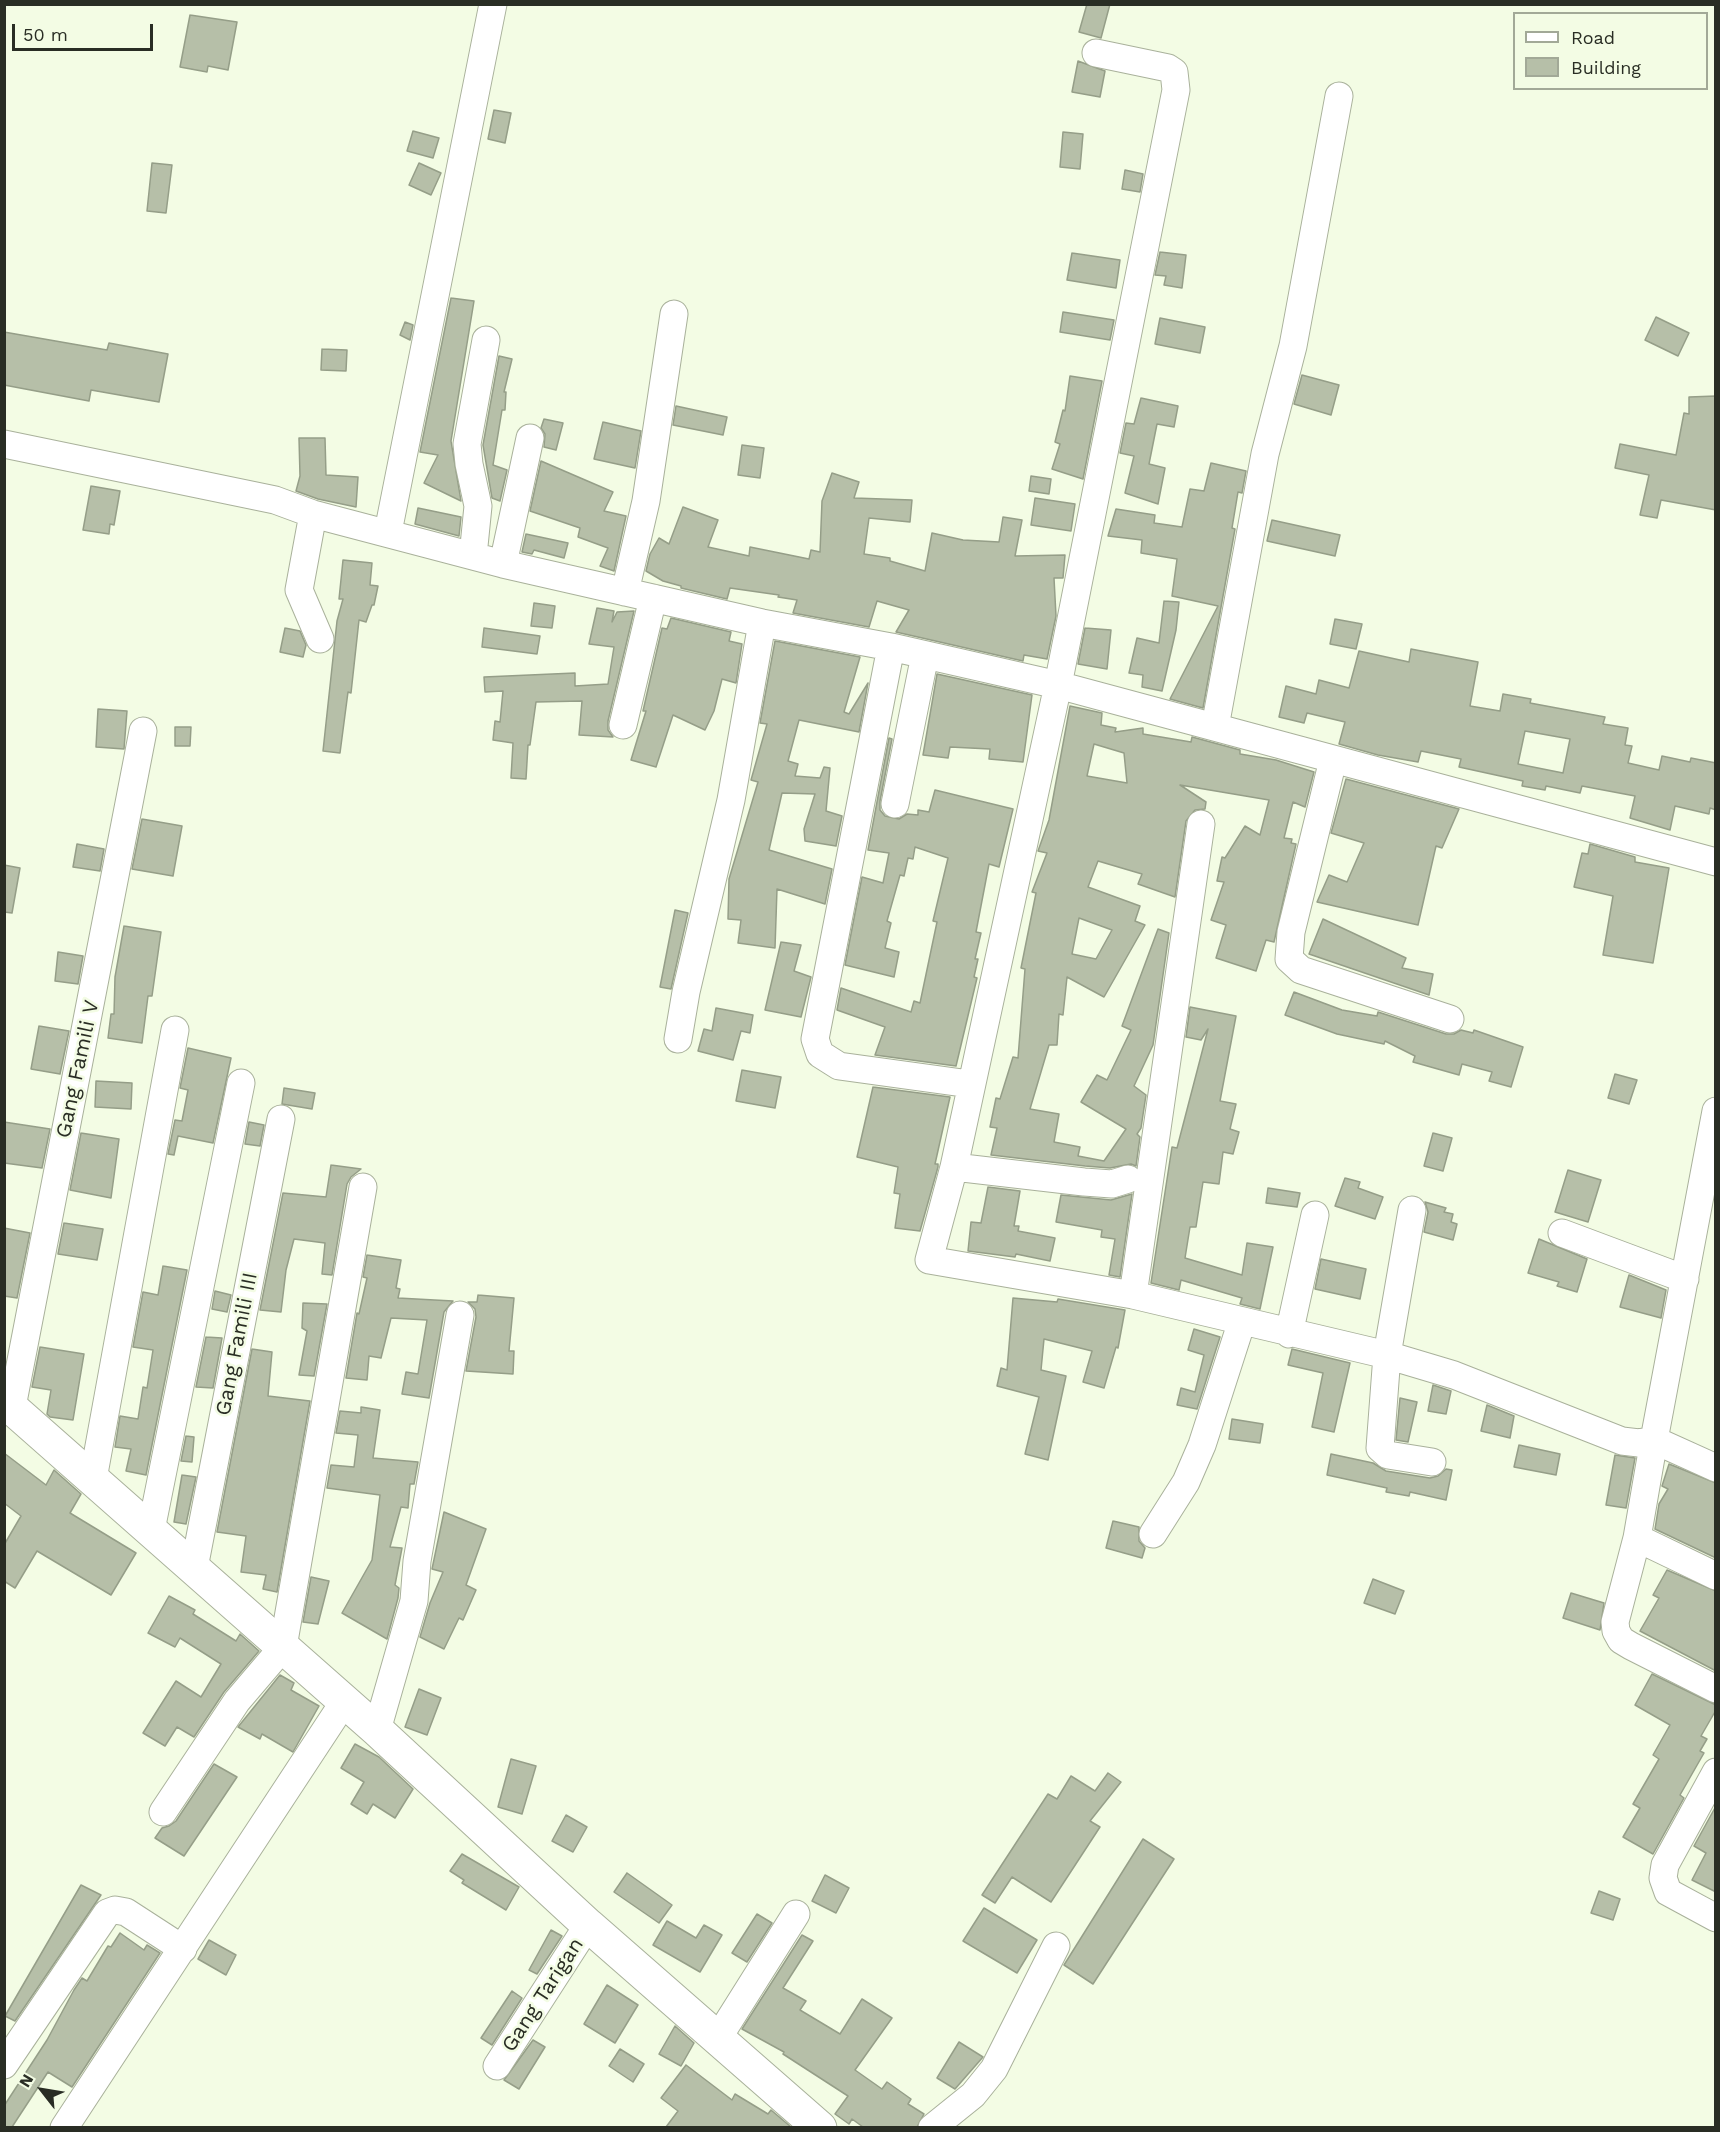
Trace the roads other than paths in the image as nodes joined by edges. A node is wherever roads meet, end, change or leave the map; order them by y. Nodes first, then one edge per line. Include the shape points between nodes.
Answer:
1 (493, 4) edge
2 (1096, 52) dead end
3 (1339, 96) dead end
4 (674, 314) dead end
5 (486, 340) dead end
6 (530, 438) dead end
7 (4, 444) edge
8 (313, 514) junction
9 (388, 532) junction
10 (472, 556) junction
11 (503, 564) junction
12 (625, 592) junction
13 (653, 598) junction
14 (762, 623) junction
15 (320, 639) dead end
16 (891, 647) junction
17 (925, 656) junction
18 (1058, 685) junction
19 (623, 725) dead end
20 (1215, 727) junction
21 (143, 731) dead end
22 (1333, 760) junction
23 (895, 804) dead end
24 (1201, 824) dead end
25 (1716, 861) edge
26 (1450, 1019) dead end
27 (175, 1030) dead end
28 (678, 1040) dead end
29 (241, 1083) dead end
30 (970, 1084) junction
31 (1716, 1111) edge
32 (281, 1119) dead end
33 (1711, 1156) edge
34 (954, 1167) junction
35 (1128, 1179) dead end
36 (363, 1187) dead end
37 (1412, 1210) dead end
38 (1315, 1215) dead end
39 (1562, 1233) dead end
40 (1705, 1234) edge
41 (1685, 1279) junction
42 (1133, 1295) junction
43 (460, 1315) dead end
44 (1242, 1321) junction
45 (1289, 1334) junction
46 (1387, 1355) junction
47 (8, 1404) edge
48 (1654, 1440) junction
49 (1432, 1462) dead end
50 (1716, 1468) edge
51 (93, 1479) junction
52 (151, 1530) junction
53 (1153, 1534) dead end
54 (1638, 1538) junction
55 (194, 1568) junction
56 (1716, 1576) edge
57 (283, 1647) junction
58 (1716, 1689) edge
59 (344, 1702) junction
60 (377, 1730) junction
61 (1716, 1772) edge
62 (163, 1812) dead end
63 (796, 1914) dead end
64 (1716, 1918) edge
65 (588, 1925) junction
66 (1056, 1946) dead end
67 (183, 1949) junction
68 (718, 2038) junction
69 (4, 2065) edge
70 (497, 2066) dead end
71 (64, 2127) edge
72 (820, 2127) edge
73 (932, 2127) edge

1 - 9 street
2 - 18 street via 1168,68 1174,72 1176,90
3 - 20 street via 1293,346 1265,454
4 - 12 street via 646,501
5 - 10 street via 468,444 477,506
6 - 11 street
7 - 8 street via 275,500
8 - 9 street
8 - 15 street via 299,590
9 - 10 street
10 - 11 street
11 - 12 street
12 - 13 street
13 - 14 street
13 - 19 street
14 - 16 street
14 - 28 street via 731,800
16 - 17 street
16 - 30 street via 815,1039 820,1054 839,1066
17 - 18 street
17 - 23 street
18 - 20 street
18 - 30 street
20 - 22 street
21 - 47 street, Gang Famili V
22 - 25 street
22 - 26 street via 1291,932 1288,959 1300,970
24 - 42 street
27 - 51 street
29 - 52 street
30 - 34 street
31 - 33 street
32 - 55 street, Gang Famili III
33 - 40 street
34 - 35 street via 1112,1184
34 - 42 street via 929,1260
36 - 57 street
37 - 46 street
38 - 45 street
39 - 41 street
40 - 41 street
41 - 48 street
42 - 44 street
43 - 60 street via 417,1561 414,1602
44 - 45 street
44 - 53 street via 1202,1445 1186,1482
45 - 46 street
46 - 48 street via 1454,1375 1622,1441
46 - 49 street via 1380,1448 1388,1455
47 - 51 main road
48 - 50 street
48 - 54 street
51 - 52 main road
52 - 55 main road
54 - 56 street
54 - 58 street via 1615,1622 1616,1631 1631,1646
55 - 57 main road
57 - 59 main road
57 - 62 street via 237,1701
59 - 60 main road
59 - 67 street
60 - 65 main road
61 - 64 street via 1665,1865 1663,1878 1668,1892
63 - 68 street
65 - 68 main road
65 - 70 street, Gang Tarigan
66 - 73 street via 994,2069 973,2095
67 - 69 street via 126,1912 107,1913
67 - 71 street
68 - 72 main road

